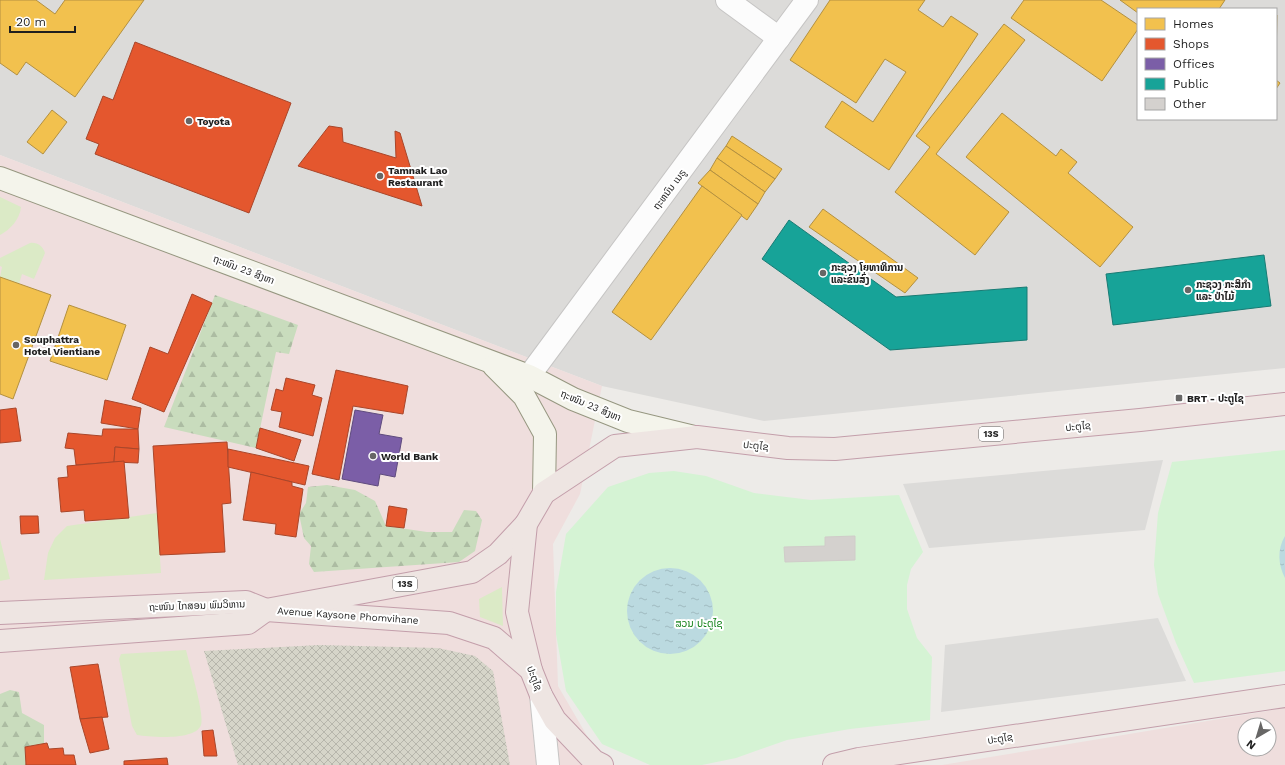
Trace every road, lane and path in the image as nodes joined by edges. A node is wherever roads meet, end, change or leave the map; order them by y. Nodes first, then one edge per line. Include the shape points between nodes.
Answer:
1 (726, 0) edge
2 (807, 0) edge
3 (778, 38) junction
4 (0, 178) edge
5 (489, 361) junction
6 (529, 376) junction
7 (1285, 404) edge
8 (697, 437) junction
9 (544, 493) junction
10 (526, 524) junction
11 (77, 610) junction
12 (266, 610) junction
13 (0, 613) edge
14 (81, 635) junction
15 (0, 641) edge
16 (531, 670) junction
17 (541, 695) junction
18 (1285, 696) edge
19 (548, 765) edge
20 (602, 765) edge
21 (834, 765) edge

1 - 3 street
2 - 3 street, ຖະຫນົນ ເນຣູ
3 - 6 street, ຖະຫນົນ ເນຣູ
4 - 5 main road, ຖະໜົນ 23 ສິງຫາ
5 - 6 main road, ຖະໜົນ 23 ສິງຫາ
5 - 9 main road, ຖະໜົນ 23 ສິງຫາ via 524,396 545,434
6 - 8 main road, ຖະໜົນ 23 ສິງຫາ via 573,399 628,421
7 - 8 highway, ປະຕູໄຊ / 13S via 835,449 788,448
8 - 9 highway, ປະຕູໄຊ / 13S via 615,446
9 - 10 highway, ປະຕູໄຊ / 13S
10 - 12 highway, Avenue Kaysone Phomvihane / 13S via 498,554 472,572
10 - 16 highway, ປະຕູໄຊ / 13S via 517,612
11 - 12 highway, ຖະໜົນ ໄກສອນ ພົມວິຫານ / 13S via 246,602
11 - 13 highway, ຖະໜົນ ໄກສອນ ພົມວິຫານ / 13S
11 - 14 highway
12 - 14 highway, ຖະໜົນ ໄກສອນ ພົມວິຫານ / 13S via 248,623
12 - 16 highway, Avenue Kaysone Phomvihane / 13S via 449,623 494,638
14 - 15 highway, ຖະໜົນ ໄກສອນ ພົມວິຫານ / 13S
16 - 17 highway, ປະຕູໄຊ / 13S
17 - 19 street
17 - 20 highway, ປະຕູໄຊ / 13S via 555,720 594,762
18 - 21 highway, ປະຕູໄຊ via 859,759

